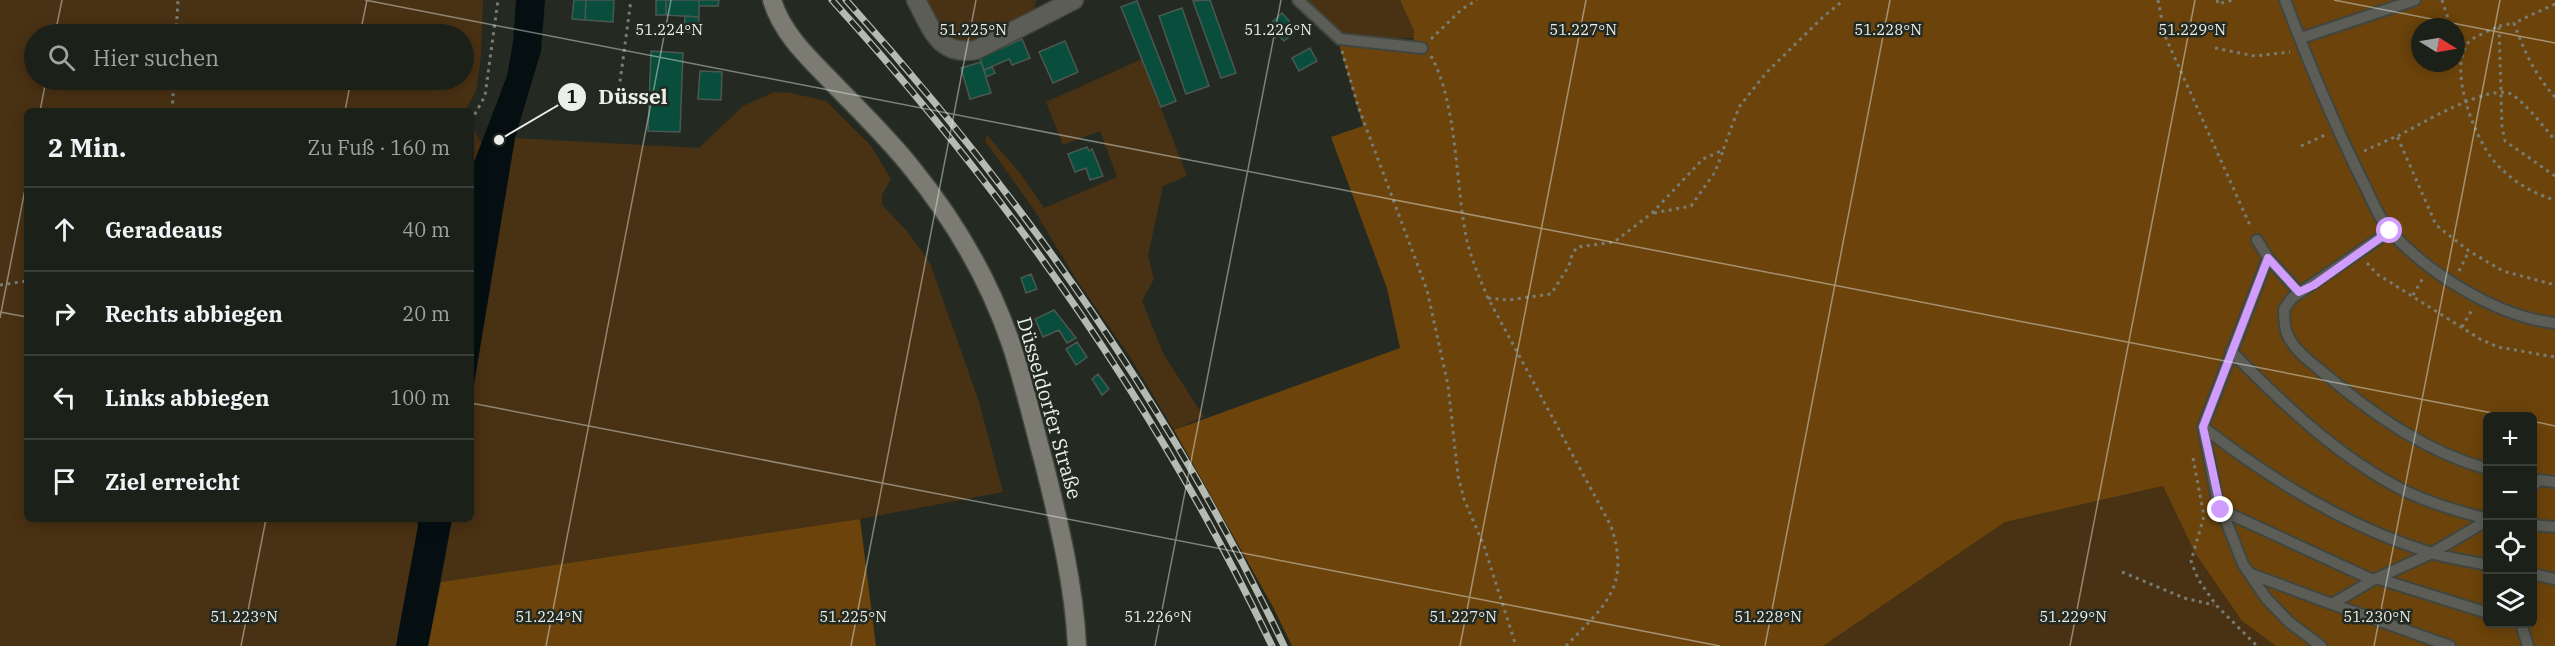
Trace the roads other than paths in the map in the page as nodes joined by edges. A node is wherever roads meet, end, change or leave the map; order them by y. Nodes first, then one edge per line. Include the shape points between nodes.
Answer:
1 (916, 0) edge
2 (1074, 0) edge
3 (1298, 0) edge
4 (2285, 0) edge
5 (2415, 0) edge
6 (772, 2) edge
7 (2301, 38) junction
8 (1422, 48) road end
9 (2390, 231) junction
10 (2257, 240) dead end
11 (2268, 258) junction
12 (2299, 292) junction
13 (2555, 323) edge
14 (2231, 351) junction
15 (2203, 427) junction
16 (2483, 468) edge
17 (2537, 482) edge
18 (2555, 482) edge
19 (2221, 510) junction
20 (2483, 518) edge
21 (2485, 520) edge
22 (2537, 526) edge
23 (2555, 528) edge
24 (2432, 553) junction
25 (2483, 564) edge
26 (2251, 574) junction
27 (2537, 575) edge
28 (2555, 579) edge
29 (2376, 580) junction
30 (2332, 604) junction
31 (2483, 612) edge
32 (2522, 628) edge
33 (1077, 646) edge
34 (2321, 646) edge
35 (2450, 646) edge
36 (2528, 646) edge

1 - 2 street via 948,49 962,52 976,50
3 - 8 lane via 1340,39
4 - 7 lane
5 - 7 lane
6 - 33 main road, Düsseldorfer Straße via 796,43 896,149 927,188 956,229 990,291 1017,363 1053,501 1068,572
7 - 9 lane via 2338,130
9 - 12 lane
9 - 13 lane via 2415,254 2479,299 2518,316
10 - 11 lane
11 - 12 lane
11 - 14 lane
12 - 16 lane via 2284,309 2287,334 2294,346 2359,403 2413,439 2439,453
14 - 15 lane
14 - 20 lane via 2266,388 2360,464 2405,491
15 - 19 lane
15 - 24 lane via 2316,503
17 - 18 lane
19 - 26 lane
19 - 29 lane
21 - 24 lane
22 - 23 lane
24 - 25 lane
24 - 29 lane
26 - 30 lane
26 - 34 lane via 2266,598 2289,622
27 - 28 lane
29 - 30 lane
29 - 31 lane
30 - 35 lane
32 - 36 lane

